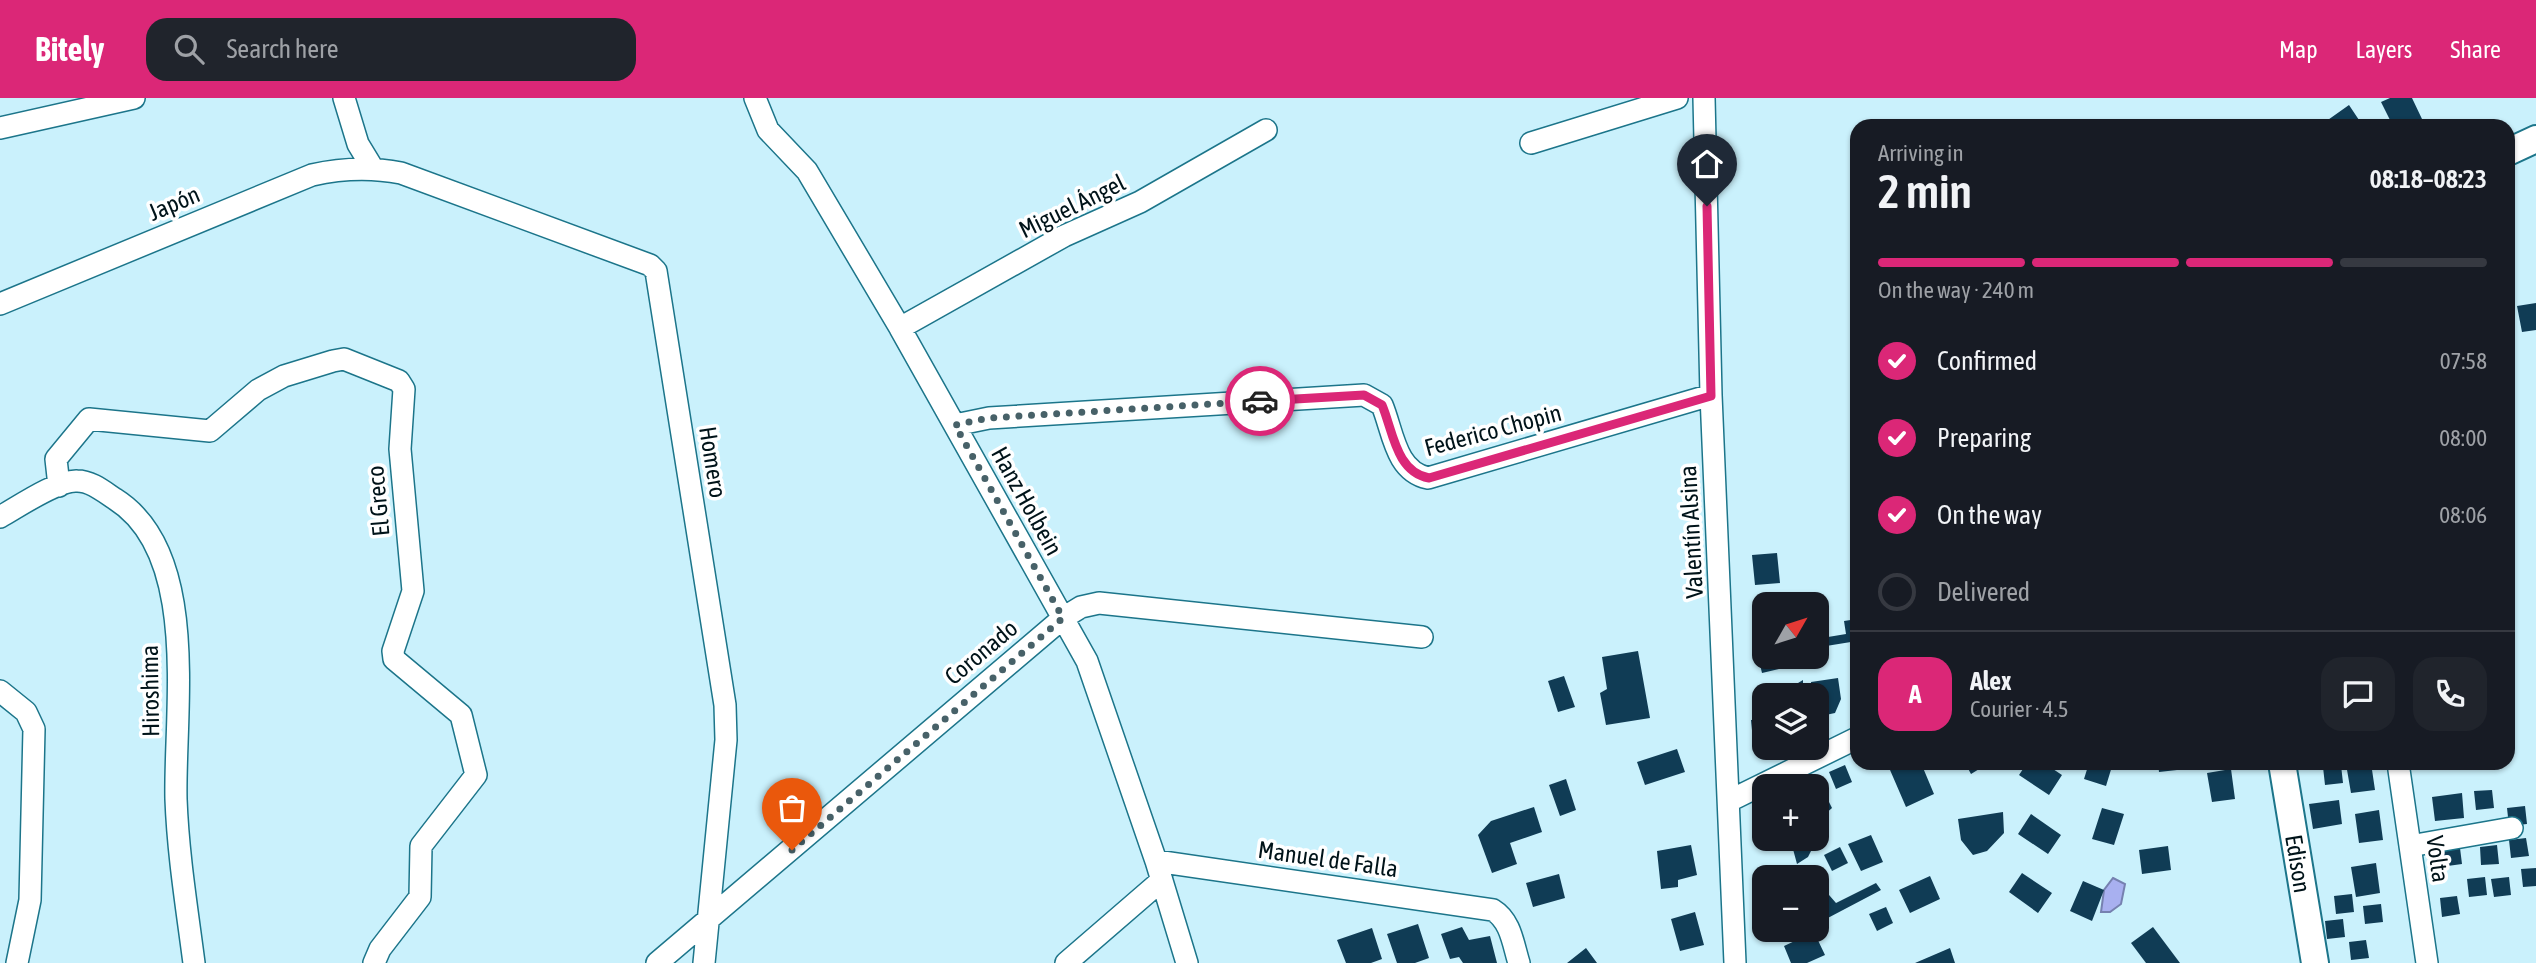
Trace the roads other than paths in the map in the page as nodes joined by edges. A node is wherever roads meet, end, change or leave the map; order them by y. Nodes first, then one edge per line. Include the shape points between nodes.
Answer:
1 (134, 98) edge
2 (344, 98) edge
3 (755, 98) edge
4 (1677, 98) edge
5 (1704, 98) edge
6 (1, 128) edge
7 (1266, 130) dead end
8 (2536, 139) edge
9 (1531, 144) dead end
10 (2515, 149) edge
11 (372, 167) junction
12 (0, 304) edge
13 (900, 328) junction
14 (1711, 396) junction
15 (955, 425) junction
16 (58, 486) junction
17 (0, 517) edge
18 (1063, 618) junction
19 (1422, 637) dead end
20 (0, 691) edge
21 (1850, 741) edge
22 (2283, 770) edge
23 (2399, 770) edge
24 (1729, 801) junction
25 (2512, 828) dead end
26 (2410, 846) junction
27 (1159, 870) junction
28 (710, 920) junction
29 (17, 963) edge
30 (194, 963) edge
31 (374, 963) edge
32 (657, 963) edge
33 (704, 963) edge
34 (1066, 963) edge
35 (1187, 963) edge
36 (1519, 963) edge
37 (1735, 963) edge
38 (2315, 963) edge
39 (2427, 963) edge

1 - 6 street
2 - 11 street via 358,144
3 - 13 street, Hanz Holbein via 768,131 807,171
4 - 9 street
5 - 14 street, Valentín Alsina
7 - 13 street, Miguel Ángel
8 - 10 street
11 - 12 street, Japón via 312,175
11 - 28 street, Homero via 401,173 656,271 725,705
13 - 15 street, Hanz Holbein
14 - 15 street, Federico Chopin via 1429,478 1410,470 1402,460 1382,405 1364,395 989,418
14 - 24 street, Valentín Alsina
15 - 18 street, Hanz Holbein
16 - 17 street
16 - 30 street, Hiroshima via 75,481 92,484 128,507 159,552 166,573 177,644 178,837
16 - 31 street, El Greco via 56,459 89,419 210,431 258,390 284,376 344,359 399,381 404,389 400,449 413,591 394,659 461,715 476,775 421,846 420,897
18 - 19 street, Coronado via 1099,603
18 - 27 street, Hanz Holbein via 1094,679
18 - 28 street, Coronado
20 - 29 street via 26,712 34,729 30,900
21 - 24 street
22 - 38 street, Edison
23 - 26 street, Volta
24 - 37 street, Valentín Alsina
25 - 26 street
26 - 39 street, Volta
27 - 34 street
27 - 35 street, Hanz Holbein
27 - 36 street, Manuel de Falla via 1493,910 1507,924
28 - 32 street, Coronado
28 - 33 street, Homero

